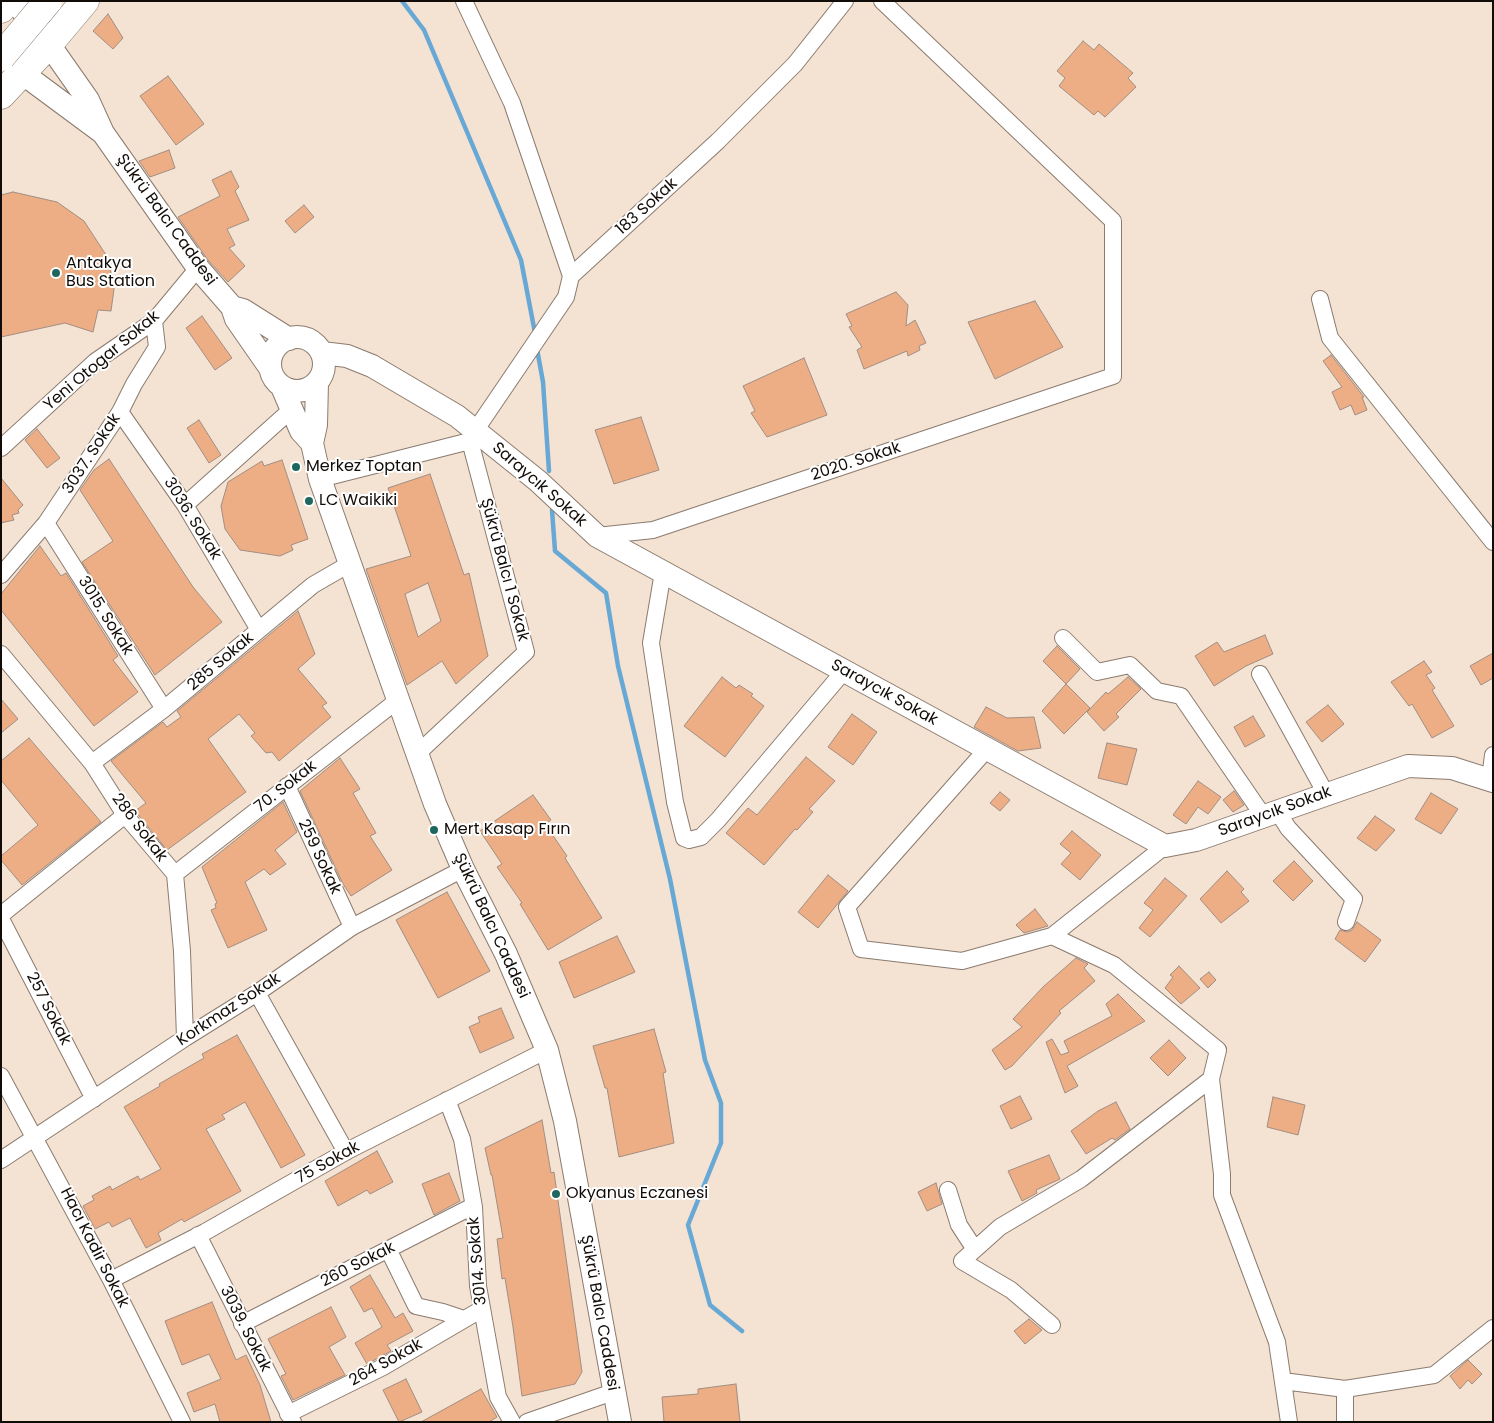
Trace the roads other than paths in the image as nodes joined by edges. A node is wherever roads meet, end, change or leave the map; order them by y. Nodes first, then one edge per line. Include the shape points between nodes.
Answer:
1 (8, 1) edge
2 (14, 1) edge
3 (48, 1) edge
4 (85, 1) edge
5 (464, 1) edge
6 (845, 1) edge
7 (882, 1) edge
8 (1, 9) edge
9 (48, 44) junction
10 (1, 46) edge
11 (12, 65) edge
12 (1, 95) edge
13 (103, 132) junction
14 (198, 268) junction
15 (571, 276) junction
16 (1320, 299) dead end
17 (232, 307) junction
18 (154, 321) junction
19 (289, 339) junction
20 (322, 353) junction
21 (270, 368) junction
22 (318, 382) junction
23 (282, 387) junction
24 (292, 409) junction
25 (120, 412) junction
26 (472, 436) junction
27 (312, 443) junction
28 (1, 448) edge
29 (320, 479) junction
30 (185, 505) junction
31 (46, 523) junction
32 (597, 536) junction
33 (1493, 542) edge
34 (351, 563) junction
35 (663, 572) junction
36 (1, 575) edge
37 (259, 630) junction
38 (1063, 638) dead end
39 (1, 654) edge
40 (844, 671) junction
41 (1260, 674) dead end
42 (398, 700) junction
43 (164, 709) junction
44 (987, 750) junction
45 (417, 754) junction
46 (1493, 755) edge
47 (92, 763) junction
48 (1491, 780) edge
49 (287, 786) junction
50 (1326, 794) junction
51 (1271, 814) junction
52 (126, 815) junction
53 (1165, 846) junction
54 (463, 870) junction
55 (175, 874) junction
56 (1, 915) edge
57 (1, 919) edge
58 (1346, 922) dead end
59 (352, 927) junction
60 (1052, 936) junction
61 (257, 993) junction
62 (185, 1038) junction
63 (547, 1050) junction
64 (1, 1076) edge
65 (1211, 1079) junction
66 (94, 1099) junction
67 (447, 1100) junction
68 (36, 1138) junction
69 (346, 1152) junction
70 (1, 1160) edge
71 (948, 1190) dead end
72 (474, 1206) junction
73 (198, 1235) junction
74 (974, 1248) junction
75 (388, 1249) junction
76 (111, 1280) junction
77 (482, 1309) junction
78 (464, 1319) junction
79 (242, 1324) junction
80 (1052, 1325) dead end
81 (1493, 1328) edge
82 (1283, 1381) junction
83 (1345, 1389) junction
84 (613, 1392) junction
85 (290, 1418) edge
86 (182, 1422) edge
87 (512, 1422) edge
88 (527, 1422) edge
89 (620, 1422) edge
90 (1289, 1422) edge
91 (1344, 1422) edge

1 - 8 highway
2 - 9 street, Şükrü Balcı Caddesi
3 - 11 highway, bridge
4 - 9 highway
5 - 15 street via 512,103
6 - 15 street, 183 Sokak via 794,64 718,142
7 - 32 street, 2020. Sokak via 1113,221 1113,376 653,530
9 - 11 highway
9 - 13 street, Şükrü Balcı Caddesi via 88,100
10 - 11 street, Şükrü Balcı Caddesi
11 - 12 highway
11 - 13 street, Şükrü Balcı Caddesi
13 - 14 street, Şükrü Balcı Caddesi
14 - 17 street, Şükrü Balcı Caddesi
14 - 18 street, Yeni Otogar Sokak
15 - 26 street via 566,297
16 - 33 street via 1330,338
17 - 19 street, Şükrü Balcı Caddesi via 243,310
17 - 21 street, Şükrü Balcı Caddesi via 236,319
18 - 25 street, 3037. Sokak via 157,347
18 - 28 street, Yeni Otogar Sokak via 96,361
19 - 20 street via 312,342
19 - 21 street via 272,353
20 - 22 street via 324,368
20 - 26 street, Saraycık Sokak via 347,356 372,366 457,416
21 - 23 street
22 - 23 street via 305,390
22 - 27 street, Şükrü Balcı Caddesi
23 - 24 street, Şükrü Balcı Caddesi
24 - 27 street, Şükrü Balcı Caddesi via 301,432
24 - 30 street
25 - 30 street, 3036. Sokak
25 - 31 street, 3037. Sokak
26 - 29 street
26 - 32 street, Saraycık Sokak via 538,481
26 - 45 street, Şükrü Balcı 1 Sokak via 526,652
27 - 29 street, Şükrü Balcı Caddesi
29 - 34 street, Şükrü Balcı Caddesi
30 - 37 street, 3036. Sokak
31 - 36 street, 3037. Sokak
31 - 43 street, 3015. Sokak
32 - 35 street, Saraycık Sokak
34 - 37 street, 285 Sokak via 314,585
34 - 42 street, Şükrü Balcı Caddesi
35 - 40 street, Saraycık Sokak
35 - 40 street via 651,643 672,783 684,838 701,837 718,820
37 - 43 street, 285 Sokak
38 - 51 street via 1097,672 1130,665 1157,692 1181,696
39 - 47 street, 286 Sokak
40 - 44 street, Saraycık Sokak
41 - 50 street
42 - 45 street, Şükrü Balcı Caddesi
42 - 49 street, 70. Sokak
43 - 47 street, 285 Sokak
44 - 53 street, Saraycık Sokak
44 - 60 street via 848,907 861,949 962,961
45 - 54 street, Şükrü Balcı Caddesi
46 - 48 street
47 - 52 street, 286 Sokak
48 - 50 street, Saraycık Sokak via 1452,768 1408,766
49 - 55 street, 70. Sokak
49 - 59 street, 259 Sokak
50 - 51 street, Saraycık Sokak
51 - 53 street, Saraycık Sokak via 1196,840
51 - 58 street via 1354,899
52 - 55 street, 286 Sokak
52 - 56 street
53 - 60 street
54 - 59 street, Korkmaz Sokak
54 - 63 street, Şükrü Balcı Caddesi via 506,954
55 - 62 street, 286 Sokak
57 - 66 street, 257 Sokak
59 - 61 street, Korkmaz Sokak
60 - 65 street via 1114,965 1218,1050
61 - 62 street, Korkmaz Sokak
61 - 69 street
62 - 66 street, Korkmaz Sokak
63 - 67 street, 75 Sokak
63 - 84 street, Şükrü Balcı Caddesi via 566,1121
64 - 68 street, Hacı Kadir Sokak
65 - 74 street via 1082,1179 1000,1227
65 - 82 street via 1222,1195 1277,1342
66 - 68 street, Korkmaz Sokak
67 - 69 street, 75 Sokak
67 - 72 street, 3014. Sokak via 462,1139
68 - 70 street, Korkmaz Sokak
68 - 76 street, Hacı Kadir Sokak
69 - 73 street, 75 Sokak
71 - 74 street via 959,1226
72 - 75 street, 260 Sokak
72 - 77 street, 3014. Sokak
73 - 76 street, 75 Sokak
73 - 79 street, 3039. Sokak
74 - 80 street via 962,1260 1011,1290
75 - 78 street via 416,1306
75 - 79 street, 260 Sokak
76 - 86 street, Hacı Kadir Sokak
77 - 78 street, 264 Sokak
77 - 87 street, 3014. Sokak via 498,1396
78 - 85 street, 264 Sokak
79 - 85 street, 3039. Sokak
81 - 83 street via 1434,1375
82 - 83 street
82 - 90 street
83 - 91 street
84 - 88 street
84 - 89 street, Şükrü Balcı Caddesi

